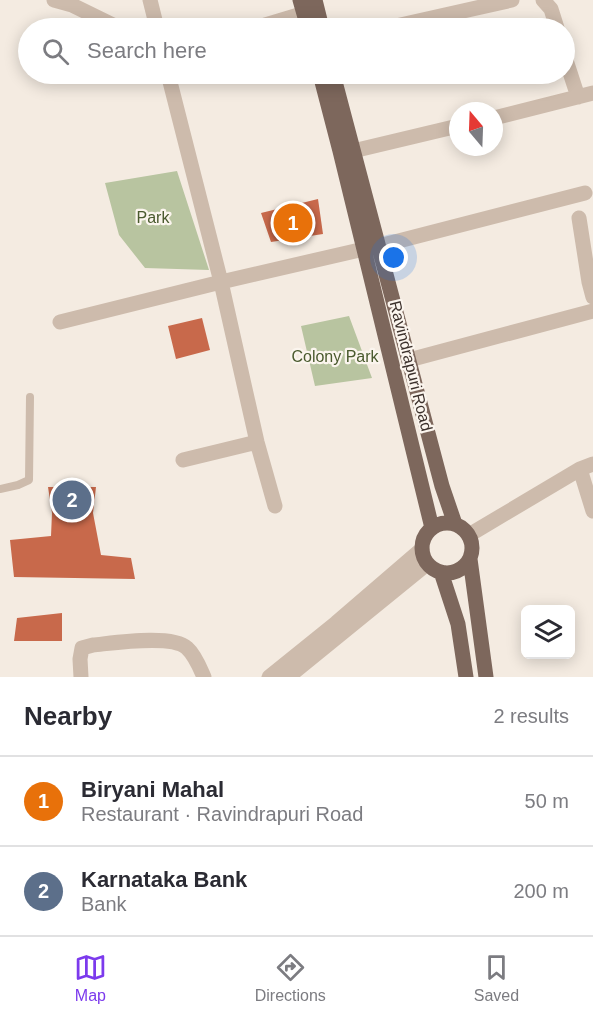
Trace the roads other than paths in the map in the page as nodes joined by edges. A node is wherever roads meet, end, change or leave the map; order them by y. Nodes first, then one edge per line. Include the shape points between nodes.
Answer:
1 (54, 0) edge
2 (150, 0) edge
3 (513, 0) edge
4 (543, 0) edge
5 (309, 10) edge
6 (99, 18) edge
7 (154, 18) edge
8 (285, 18) edge
9 (432, 18) edge
10 (554, 18) edge
11 (171, 84) edge
12 (323, 84) edge
13 (336, 84) edge
14 (574, 84) edge
15 (593, 93) edge
16 (578, 97) junction
17 (503, 116) edge
18 (449, 128) edge
19 (353, 150) junction
20 (585, 193) dead end
21 (579, 218) dead end
22 (372, 247) junction
23 (221, 282) junction
24 (593, 297) edge
25 (593, 311) edge
26 (60, 322) dead end
27 (409, 360) junction
28 (30, 397) dead end
29 (257, 442) junction
30 (183, 460) dead end
31 (587, 467) edge
32 (0, 489) edge
33 (275, 506) dead end
34 (593, 511) edge
35 (456, 524) junction
36 (432, 528) junction
37 (469, 535) junction
38 (422, 549) junction
39 (470, 559) junction
40 (428, 564) junction
41 (441, 572) junction
42 (81, 677) edge
43 (204, 677) edge
44 (269, 677) edge
45 (288, 677) edge
46 (466, 677) edge
47 (486, 677) edge

1 - 6 street
2 - 7 street
3 - 9 street
4 - 10 street
5 - 8 street
11 - 23 street
12 - 22 main road, Ravindrapuri Road
13 - 19 main road, Ravindrapuri Road
14 - 16 street
15 - 16 street
16 - 17 street
18 - 19 street
19 - 22 main road, Ravindrapuri Road
20 - 22 street
21 - 24 street
22 - 23 street
22 - 27 main road, Ravindrapuri Road
22 - 36 main road, Ravindrapuri Road
23 - 26 street
23 - 29 street
25 - 27 street
27 - 35 main road, Ravindrapuri Road
28 - 32 lane via 29,480
29 - 30 street
29 - 33 street
31 - 34 street
31 - 37 street
35 - 36 main road
35 - 37 main road
36 - 38 main road
37 - 39 main road
38 - 40 main road
38 - 44 street
39 - 41 main road via 458,571
39 - 47 main road
40 - 41 main road
40 - 45 street
41 - 46 main road via 458,624
42 - 43 street via 82,648 164,640 188,648

